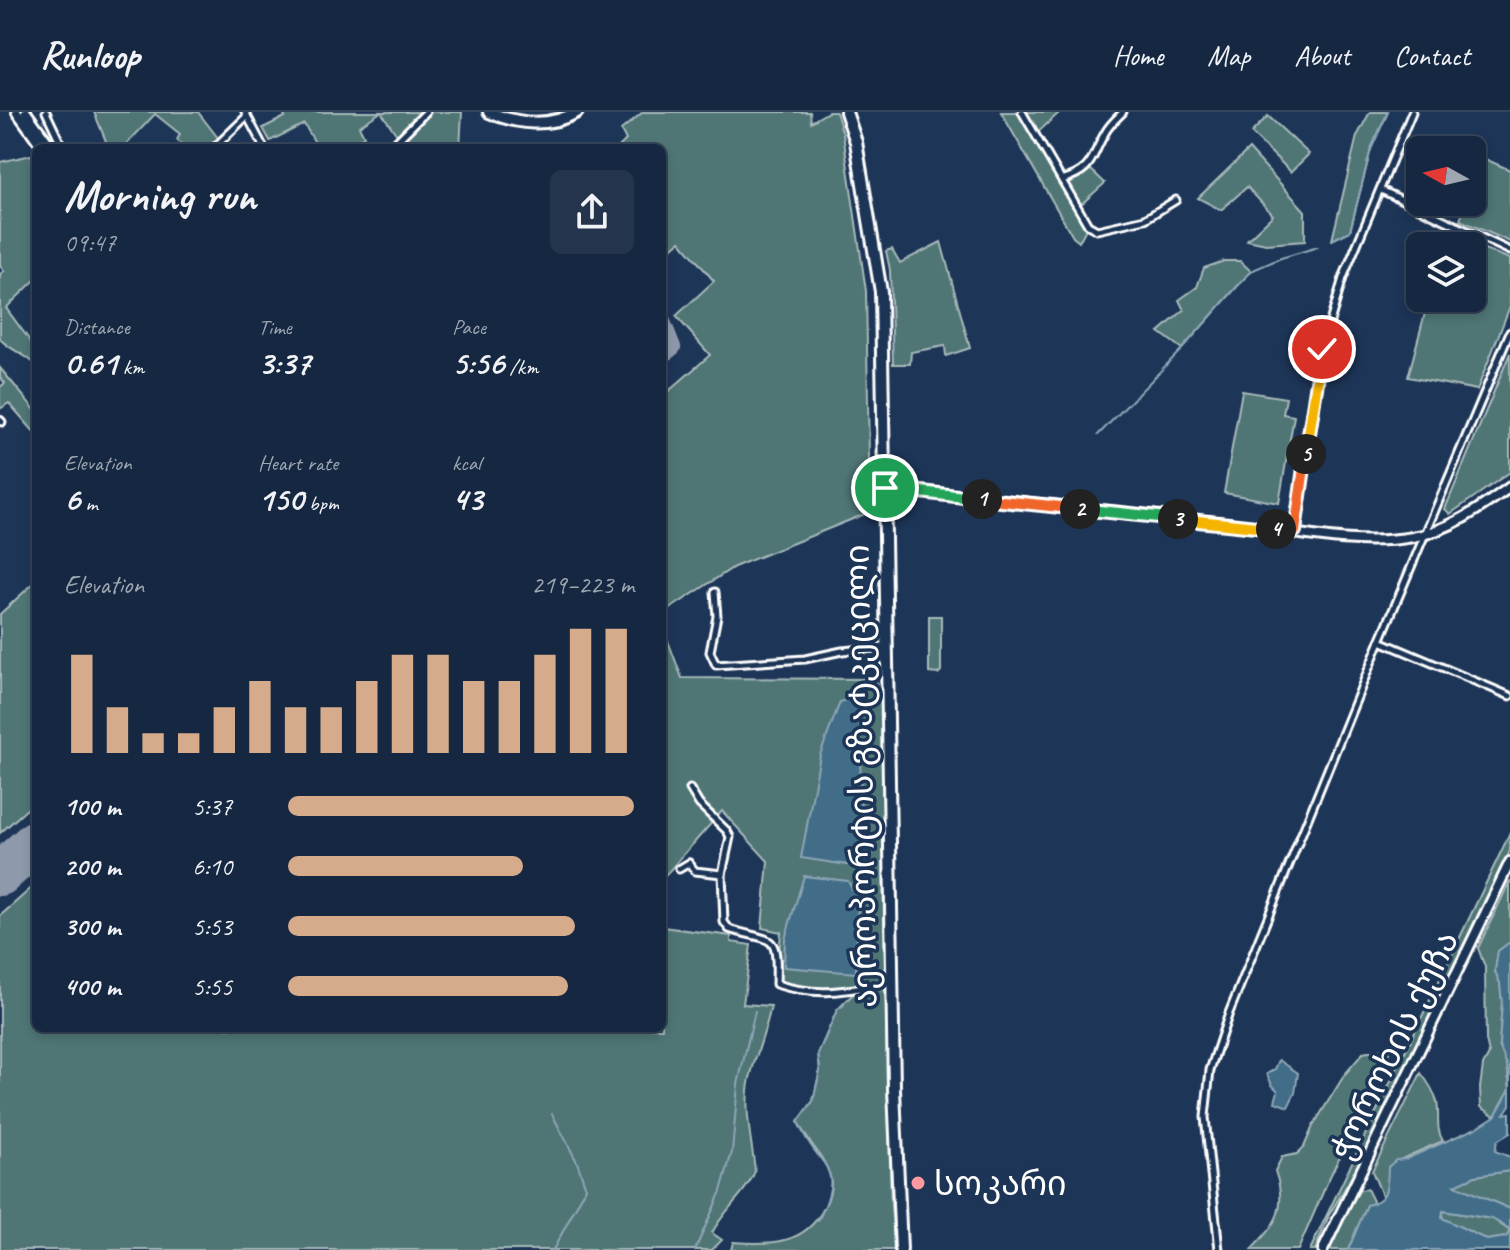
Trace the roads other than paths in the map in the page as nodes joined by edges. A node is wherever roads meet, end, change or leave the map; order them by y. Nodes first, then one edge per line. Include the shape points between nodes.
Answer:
1 (17, 112) edge
2 (26, 112) edge
3 (46, 112) edge
4 (426, 112) edge
5 (489, 112) edge
6 (577, 112) edge
7 (846, 112) edge
8 (1022, 112) edge
9 (1123, 112) edge
10 (1412, 112) edge
11 (246, 114) edge
12 (519, 117) edge
13 (40, 144) edge
14 (49, 144) edge
15 (61, 144) edge
16 (218, 144) edge
17 (262, 144) edge
18 (394, 144) edge
19 (1062, 180) junction
20 (1381, 190) junction
21 (1176, 200) dead end
22 (1510, 251) edge
23 (1510, 332) edge
24 (1510, 487) edge
25 (885, 488) junction
26 (1295, 531) junction
27 (1426, 533) junction
28 (715, 592) dead end
29 (1380, 641) junction
30 (886, 647) junction
31 (1510, 696) edge
32 (690, 789) dead end
33 (1510, 862) edge
34 (679, 869) dead end
35 (722, 874) junction
36 (892, 983) junction
37 (901, 1250) edge
38 (1219, 1250) edge
39 (1323, 1250) edge

1 - 13 street
2 - 14 street
3 - 15 street
4 - 18 street
5 - 12 highway
6 - 12 highway via 551,122
7 - 25 highway, აეროპორტის გზატკეცილი via 856,142 881,292
8 - 19 street
9 - 19 street via 1106,130 1085,171
10 - 20 street
11 - 16 street
11 - 17 street
19 - 21 street via 1088,225 1097,230 1145,219
20 - 22 street
20 - 26 street via 1343,278 1322,349
23 - 27 street
24 - 27 street via 1472,514
25 - 26 street
25 - 30 highway, აეროპორტის გზატკეცილი
26 - 27 street via 1388,540
27 - 29 street
28 - 30 street via 710,652 716,665
29 - 31 street
29 - 38 street via 1210,1070 1205,1117
30 - 36 highway, აეროპორტის გზატკეცილი
32 - 35 street via 730,837
33 - 39 street, ჭოროხის ქუჩა
34 - 35 street via 689,863 695,871
35 - 36 street via 724,922 729,929 770,941 777,951 776,984 835,993
36 - 37 highway, აეროპორტის გზატკეცილი

